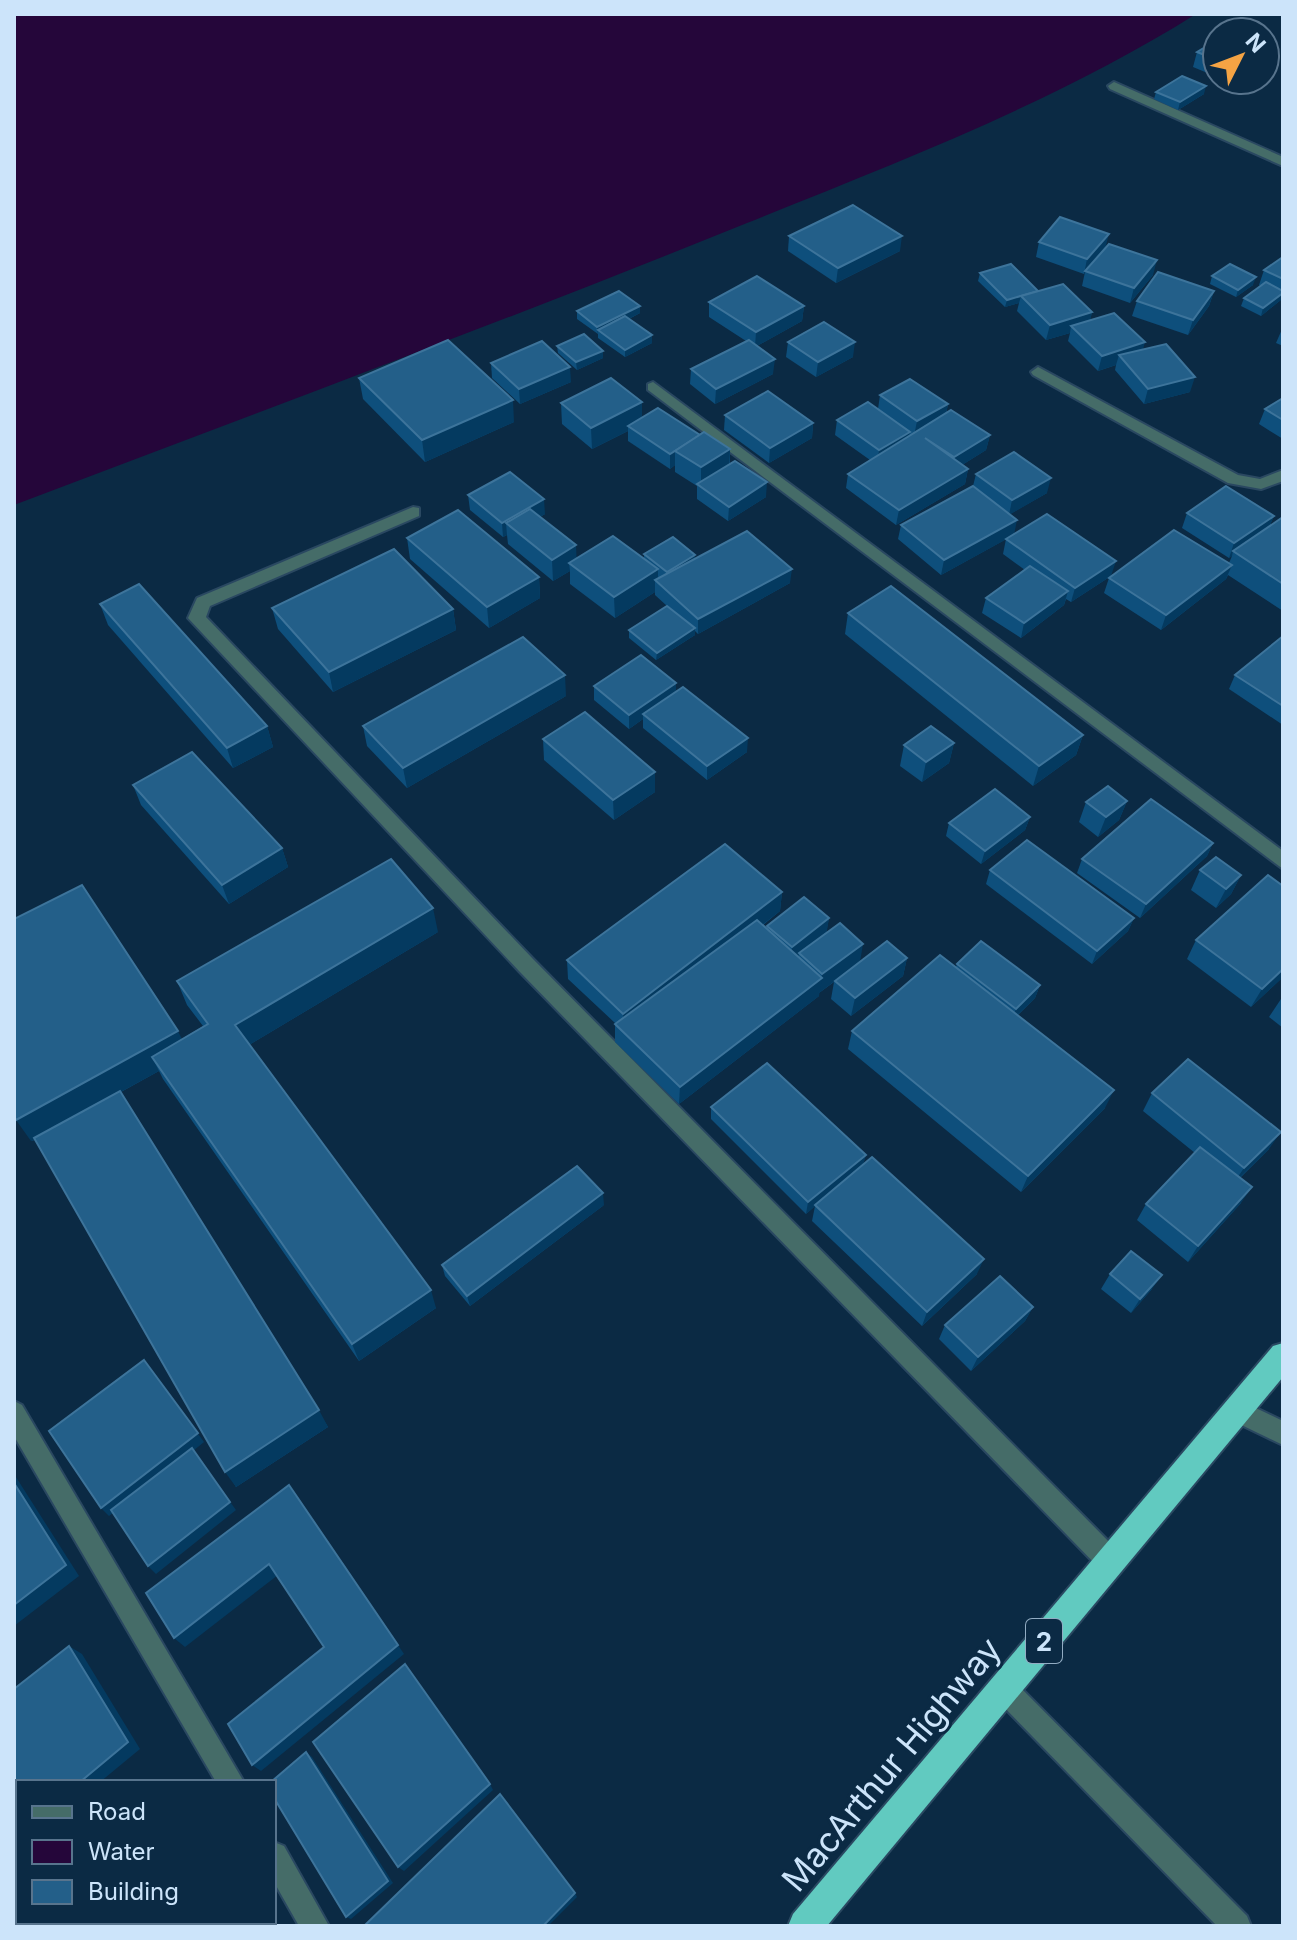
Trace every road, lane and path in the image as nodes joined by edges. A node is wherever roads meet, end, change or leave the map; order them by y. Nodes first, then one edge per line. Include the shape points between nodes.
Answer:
1 (1114, 86) dead end
2 (1283, 162) edge
3 (1038, 372) dead end
4 (653, 387) dead end
5 (1283, 475) edge
6 (413, 512) dead end
7 (1283, 861) edge
8 (1283, 1356) edge
9 (1237, 1411) junction
10 (14, 1413) edge
11 (1283, 1433) edge
12 (1111, 1562) junction
13 (1004, 1689) junction
14 (230, 1780) edge
15 (276, 1859) edge
16 (315, 1926) edge
17 (805, 1926) edge
18 (1237, 1926) edge

1 - 2 street
3 - 5 street via 1242,483 1261,484
4 - 7 street
6 - 12 street via 203,602 197,618 526,965
8 - 9 highway, MacArthur Highway / 2
9 - 11 street
9 - 12 highway, MacArthur Highway / 2
10 - 14 street
12 - 13 highway, MacArthur Highway / 2
13 - 17 highway, MacArthur Highway / 2
13 - 18 street
15 - 16 street

